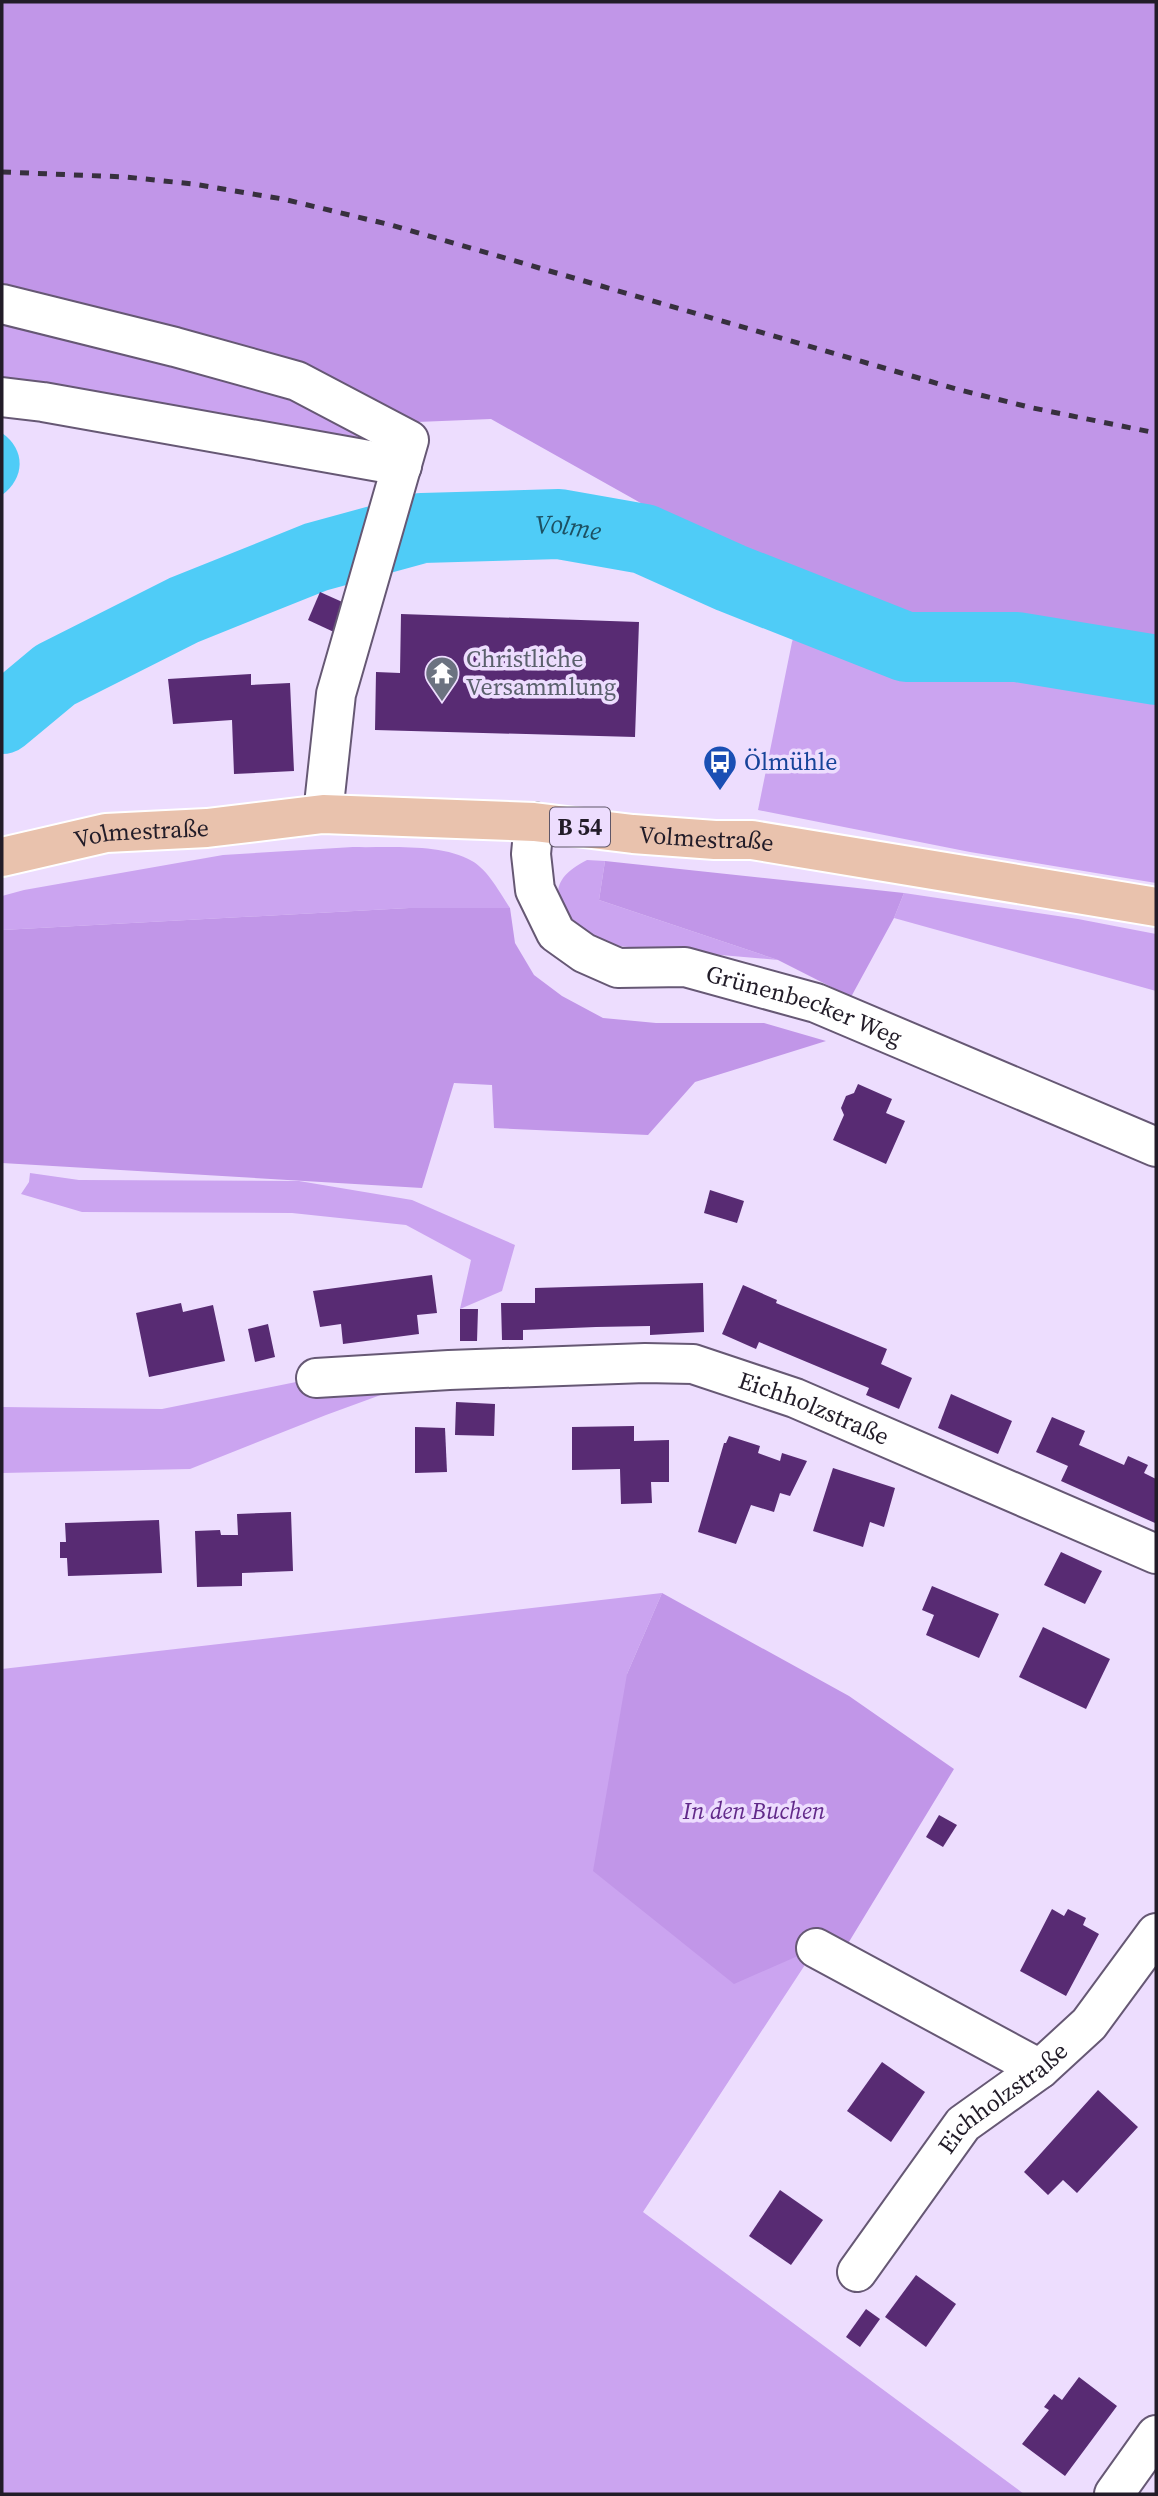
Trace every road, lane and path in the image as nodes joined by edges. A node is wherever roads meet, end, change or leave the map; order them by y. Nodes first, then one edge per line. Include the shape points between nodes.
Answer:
1 (2, 304) edge
2 (2, 397) edge
3 (402, 465) junction
4 (323, 814) junction
5 (534, 821) junction
6 (2, 857) edge
7 (1156, 907) edge
8 (1156, 1147) edge
9 (316, 1378) dead end
10 (1156, 1554) edge
11 (1156, 1933) edge
12 (816, 1948) dead end
13 (1040, 2069) junction
14 (858, 2272) dead end
15 (1156, 2435) edge
16 (1114, 2494) edge

1 - 3 street via 297,381
2 - 3 street
3 - 4 street via 336,694
4 - 5 main road, Volmestraße / B 54
4 - 6 main road, Volmestraße / B 54 via 207,828 106,833
5 - 7 main road, Volmestraße / B 54 via 633,834 752,840
5 - 8 street, Grünenbecker Weg via 535,890 556,933 584,953 618,968 685,967 816,1003
9 - 10 street, Eichholzstraße via 692,1364 795,1398
11 - 13 street, Eichholzstraße via 1089,2024
12 - 13 street
13 - 14 street, Eichholzstraße via 963,2124
15 - 16 street

